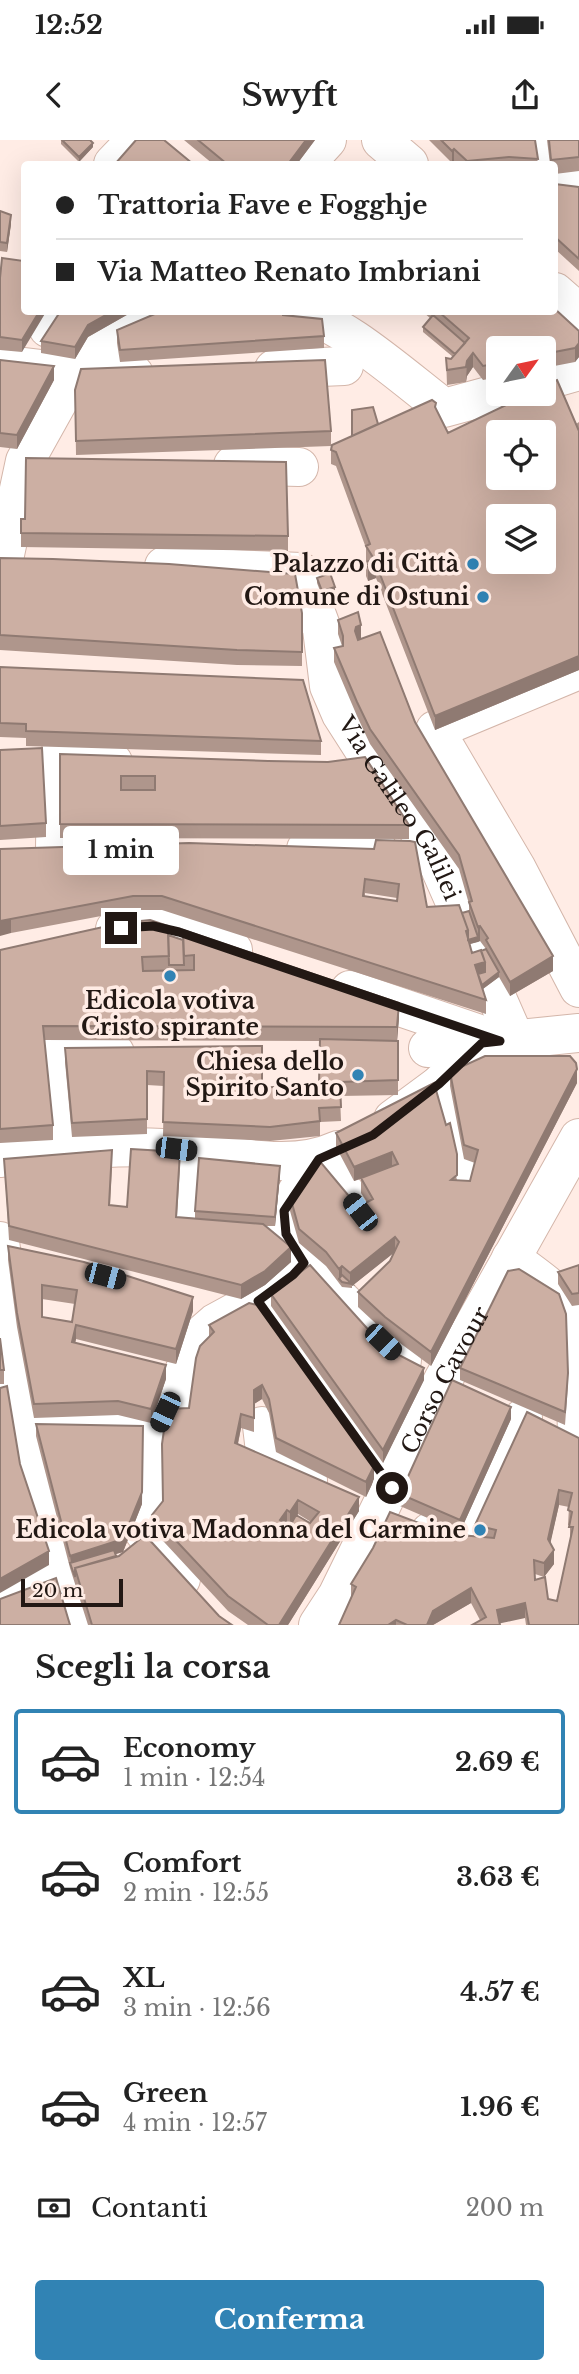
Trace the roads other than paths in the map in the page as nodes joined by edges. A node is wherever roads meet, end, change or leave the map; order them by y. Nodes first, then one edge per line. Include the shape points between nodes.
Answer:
1 (136, 140) edge
2 (381, 140) edge
3 (116, 161) edge
4 (406, 161) edge
5 (558, 167) edge
6 (579, 186) edge
7 (558, 295) edge
8 (579, 313) edge
9 (159, 315) edge
10 (314, 315) edge
11 (0, 365) edge
12 (344, 366) dead end
13 (246, 370) edge
14 (579, 372) edge
15 (74, 373) junction
16 (162, 373) edge
17 (556, 378) edge
18 (486, 397) edge
19 (13, 460) edge
20 (66, 462) edge
21 (203, 465) edge
22 (299, 467) dead end
23 (2, 559) edge
24 (44, 561) edge
25 (125, 564) edge
26 (579, 670) edge
27 (288, 683) edge
28 (329, 685) junction
29 (149, 763) edge
30 (373, 764) junction
31 (334, 766) edge
32 (377, 848) edge
33 (270, 849) edge
34 (95, 851) edge
35 (81, 936) edge
36 (269, 962) edge
37 (320, 980) edge
38 (579, 988) edge
39 (579, 1033) edge
40 (499, 1041) junction
41 (428, 1048) dead end
42 (146, 1053) edge
43 (439, 1084) junction
44 (579, 1138) edge
45 (192, 1151) junction
46 (67, 1152) junction
47 (0, 1158) edge
48 (319, 1159) junction
49 (579, 1160) edge
50 (463, 1174) dead end
51 (360, 1212) edge
52 (0, 1241) edge
53 (1, 1247) edge
54 (295, 1249) junction
55 (40, 1258) edge
56 (511, 1258) junction
57 (579, 1277) edge
58 (376, 1278) edge
59 (196, 1302) dead end
60 (345, 1305) junction
61 (246, 1307) junction
62 (402, 1360) edge
63 (488, 1401) edge
64 (523, 1418) junction
65 (22, 1424) junction
66 (262, 1426) dead end
67 (157, 1431) junction
68 (578, 1446) edge
69 (358, 1495) junction
70 (430, 1532) edge
71 (109, 1559) junction
72 (0, 1597) edge
73 (201, 1601) edge
74 (79, 1625) edge
75 (318, 1625) edge

1 - 3 street
2 - 4 street
5 - 6 street
7 - 8 street
9 - 15 street via 103,342
10 - 18 street via 342,330 444,408
11 - 15 street
12 - 13 street
14 - 17 street
15 - 16 street
15 - 19 street
19 - 20 street
19 - 23 street
21 - 22 street
23 - 24 street
25 - 28 street, Via Galileo Galilei via 301,572 322,629
26 - 38 street via 435,730 517,869
27 - 28 street
28 - 30 street, Via Galileo Galilei via 341,714
29 - 34 street via 55,760 41,852
30 - 31 street
30 - 40 street, Via Galileo Galilei via 432,850
32 - 33 street
35 - 36 street via 153,926
37 - 40 street
39 - 40 street
40 - 41 street
40 - 43 street
42 - 46 street via 56,1053
43 - 48 street via 373,1135
43 - 50 street
44 - 56 street, Corso Cavour
45 - 46 street via 161,1147
45 - 48 street via 268,1160
45 - 54 street via 186,1223
46 - 47 street
48 - 51 street
48 - 54 street via 284,1211
49 - 57 street via 534,1244 558,1284
52 - 53 street
53 - 55 street
53 - 65 street
54 - 60 street
54 - 61 street via 293,1275
56 - 68 street via 562,1299 572,1318
56 - 69 street, Corso Cavour via 443,1380
58 - 60 street
59 - 61 street
60 - 62 street
61 - 67 street via 215,1323 164,1371
61 - 69 street
63 - 64 street
64 - 68 street
64 - 70 street via 464,1542
65 - 67 street
65 - 71 street
66 - 69 street via 266,1460
67 - 71 street via 154,1506
69 - 75 street, Corso Cavour via 337,1596
71 - 72 street
71 - 73 street
71 - 74 street

